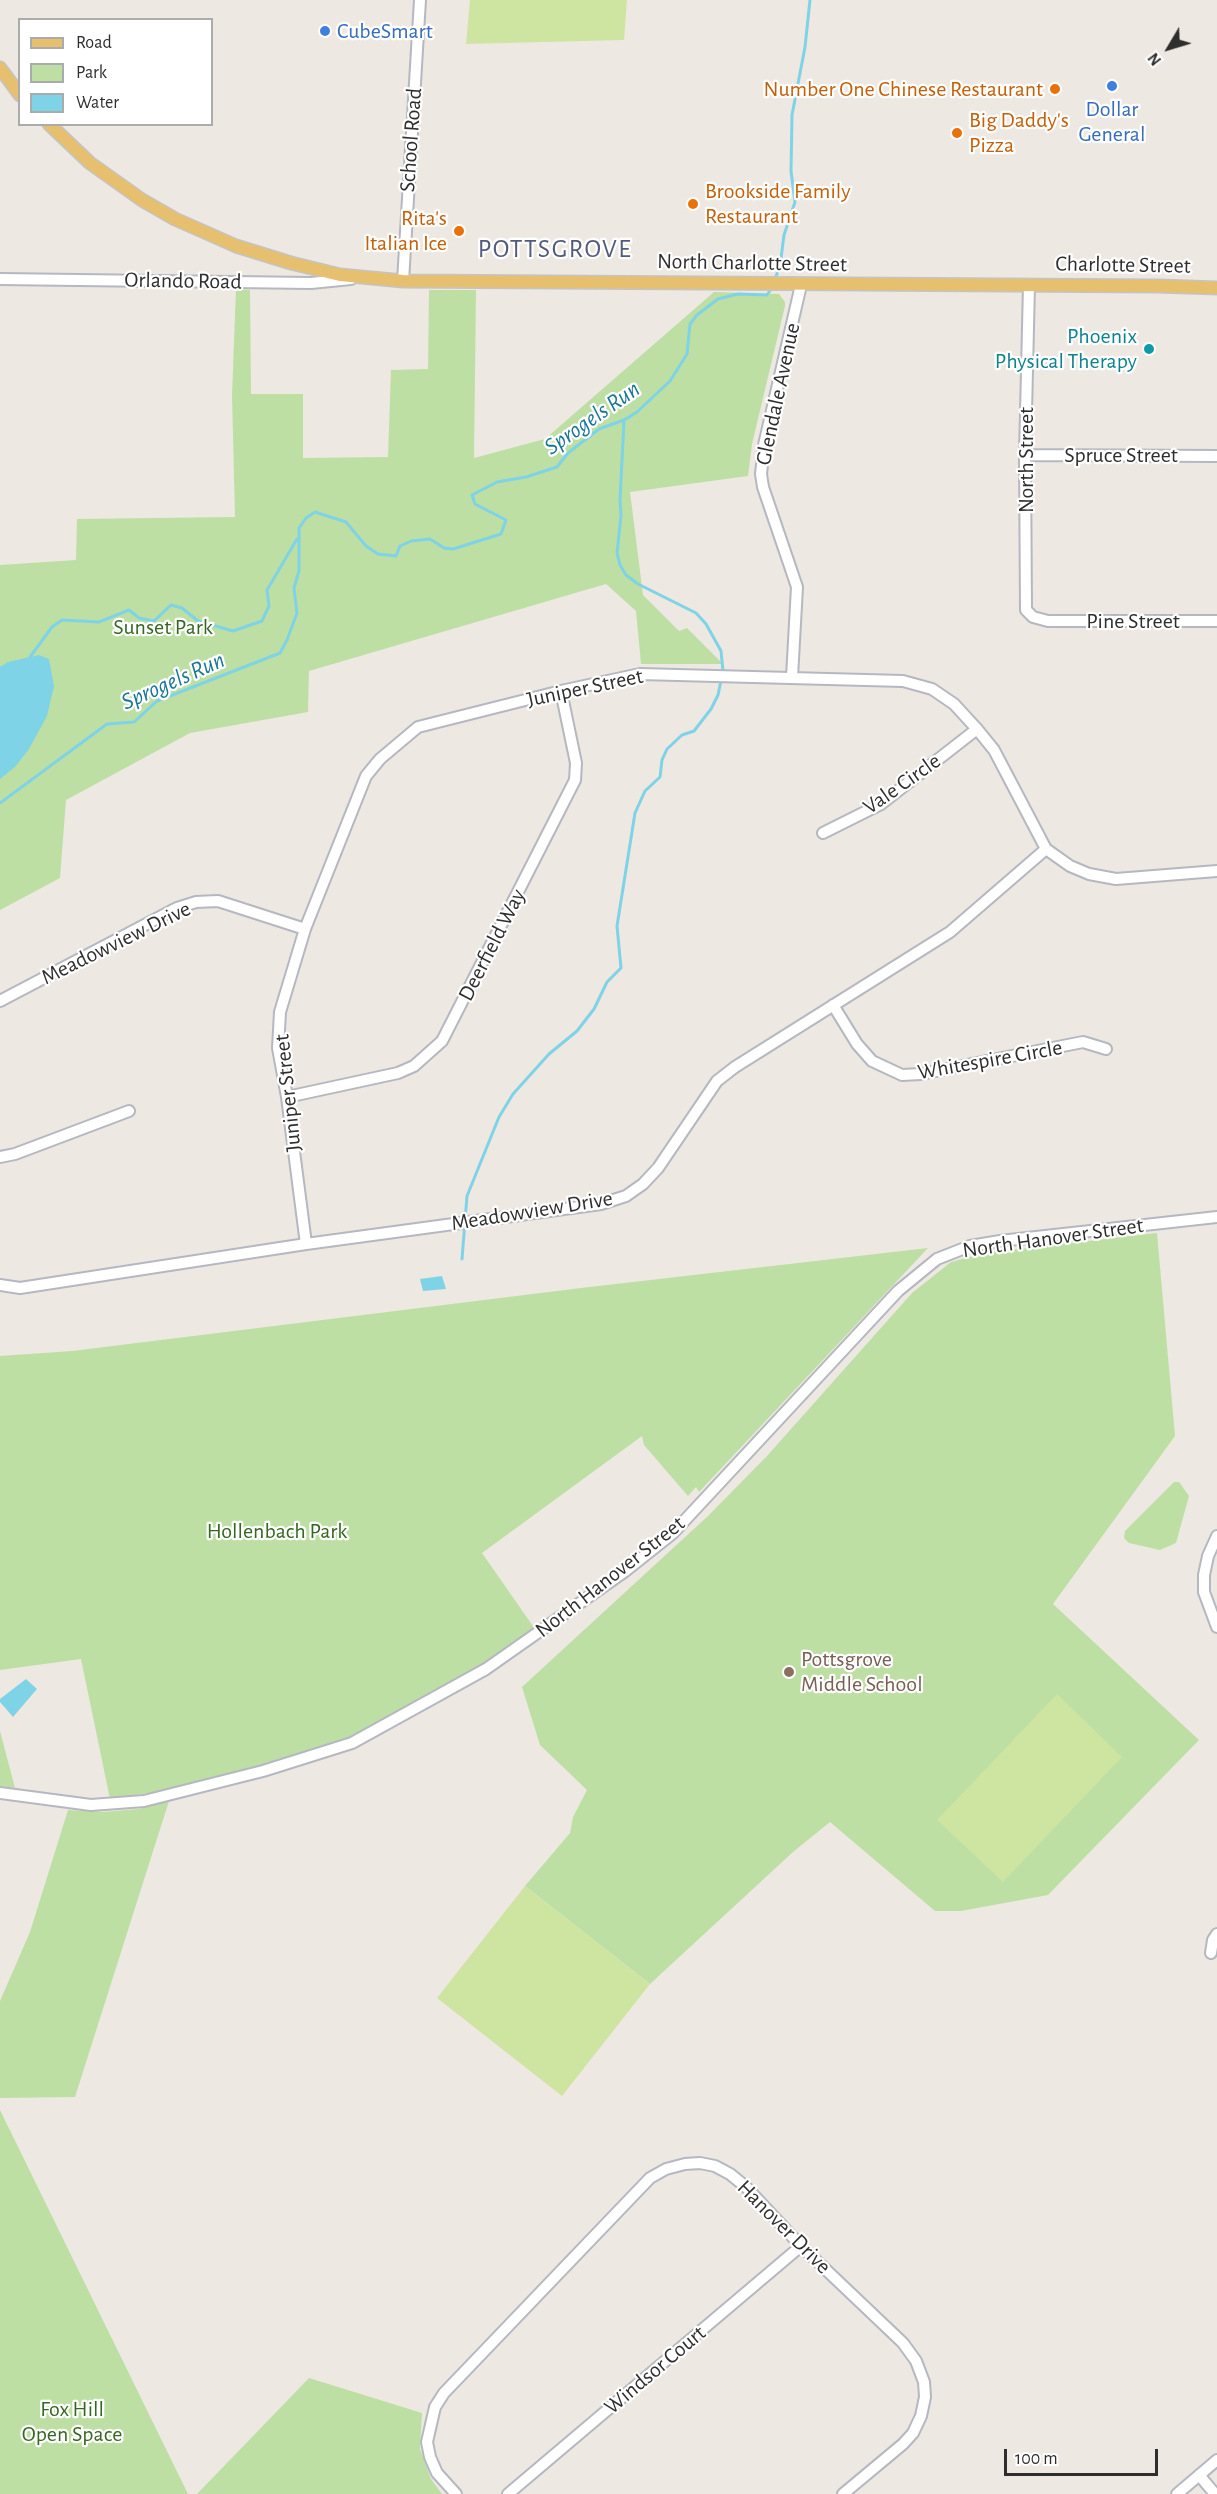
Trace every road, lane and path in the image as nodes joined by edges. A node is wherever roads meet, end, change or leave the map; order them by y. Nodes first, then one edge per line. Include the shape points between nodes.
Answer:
1 (420, 0) edge
2 (0, 68) edge
3 (18, 91) edge
4 (51, 126) edge
5 (366, 278) junction
6 (0, 279) edge
7 (403, 280) junction
8 (801, 285) junction
9 (1029, 285) junction
10 (1217, 288) edge
11 (1025, 454) junction
12 (1217, 456) edge
13 (1048, 621) joint
14 (1217, 621) edge
15 (792, 677) junction
16 (561, 691) junction
17 (977, 729) junction
18 (823, 833) dead end
19 (1046, 849) junction
20 (1217, 872) edge
21 (305, 929) junction
22 (0, 1001) edge
23 (833, 1005) junction
24 (1106, 1049) dead end
25 (287, 1097) junction
26 (129, 1111) dead end
27 (0, 1156) edge
28 (1217, 1217) edge
29 (306, 1244) junction
30 (0, 1285) edge
31 (1217, 1536) edge
32 (1217, 1628) edge
33 (0, 1793) edge
34 (1217, 1934) edge
35 (1211, 1953) dead end
36 (801, 2246) junction
37 (1217, 2460) edge
38 (1199, 2475) junction
39 (456, 2494) edge
40 (508, 2494) edge
41 (843, 2494) edge
42 (1177, 2494) edge
43 (1215, 2494) edge

1 - 7 street, School Road
2 - 3 main road
4 - 5 main road, North Charlotte Street via 105,174 142,200 200,231 291,263
5 - 6 street, Orlando Road via 311,283
5 - 7 main road, North Charlotte Street
7 - 8 main road, North Charlotte Street
8 - 9 main road, North Charlotte Street
8 - 15 street, Glendale Avenue via 764,445 761,474 797,587
9 - 10 main road, Charlotte Street
9 - 11 street, North Street
11 - 12 street, Spruce Street
11 - 13 street, North Street via 1026,610 1033,618
13 - 14 street, Pine Street
15 - 16 street, Juniper Street via 640,675
15 - 17 street, Juniper Street via 903,681 932,689 954,704
16 - 21 street, Juniper Street via 418,727 380,759 357,796
16 - 25 street, Deerfield Way via 576,763 575,780 442,1041 414,1066 398,1073
17 - 18 street, Vale Circle via 881,804
17 - 19 street, Juniper Street via 994,750
19 - 20 street, Juniper Street via 1070,866 1116,879
19 - 23 street, Meadowview Drive via 950,932
21 - 22 street, Meadowview Drive via 219,901 196,902 177,908
21 - 25 street, Juniper Street via 280,1012 278,1048
23 - 24 street, Whitespire Circle via 872,1061 902,1075 1083,1042
23 - 29 street, Meadowview Drive via 717,1081 658,1168 626,1196 601,1204
25 - 29 street, Juniper Street
26 - 27 street via 15,1154
28 - 33 street, North Hanover Street via 1000,1240 937,1259 898,1291 673,1533 486,1669 352,1743 144,1801 91,1805
29 - 30 street, Meadowview Drive via 20,1288
31 - 32 street via 1204,1575 1204,1592
34 - 35 street
36 - 39 street, Hanover Drive via 746,2187 715,2166 685,2164 650,2178 444,2393 435,2407 427,2442 430,2457 437,2474
36 - 40 street, Windsor Court
36 - 41 street, Hanover Drive via 903,2343 924,2382 921,2416 913,2433
37 - 38 street
38 - 42 street
38 - 43 street

